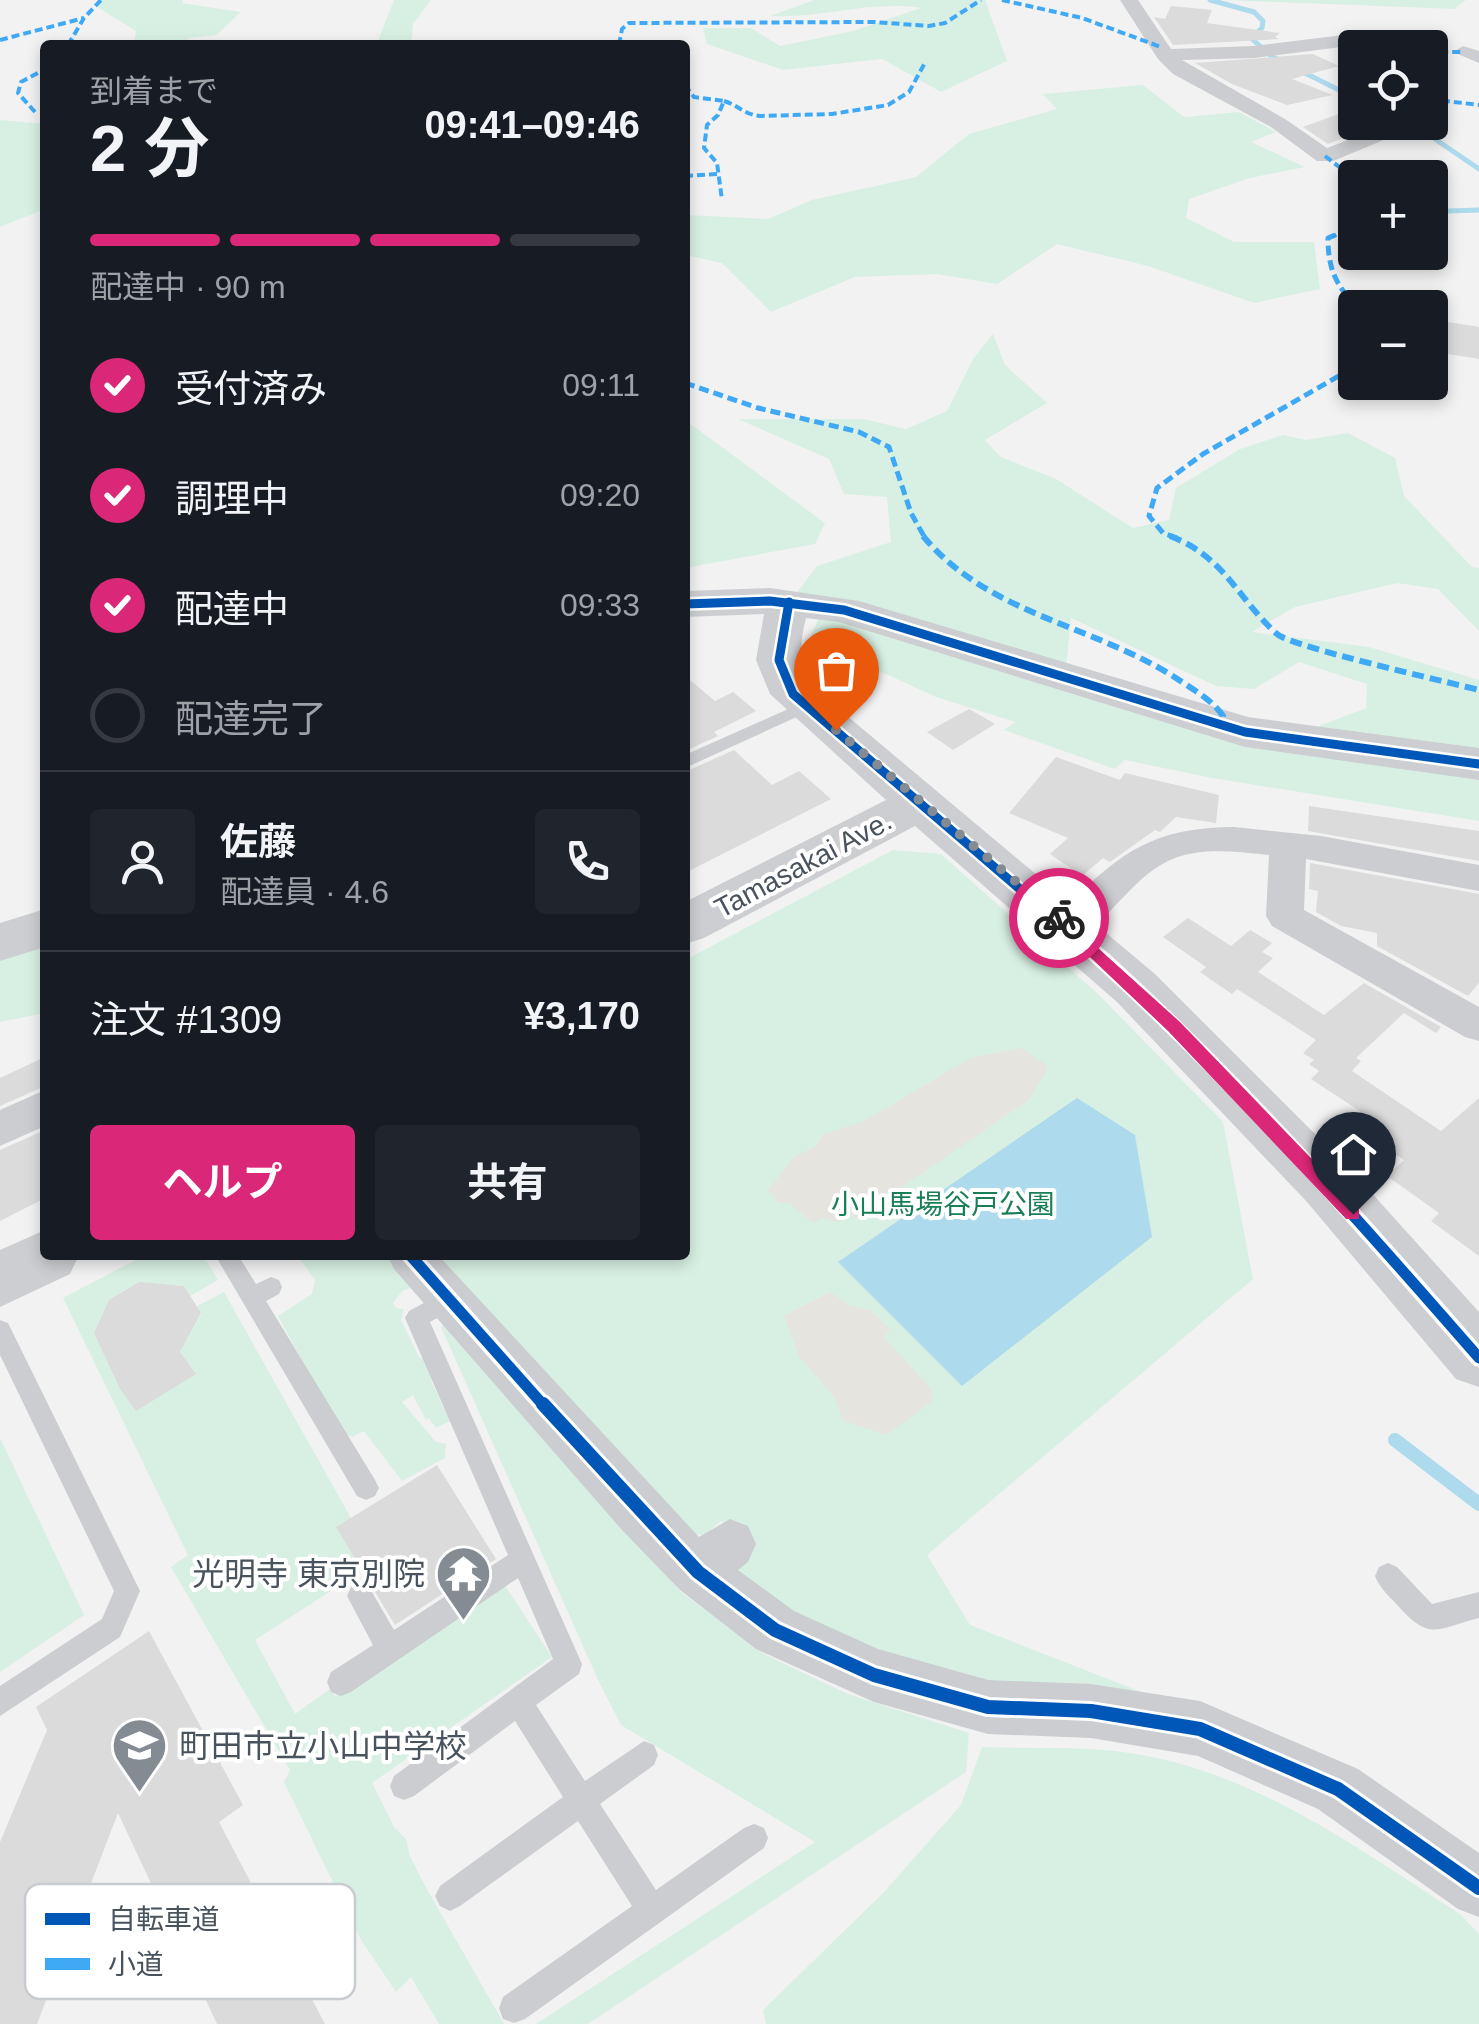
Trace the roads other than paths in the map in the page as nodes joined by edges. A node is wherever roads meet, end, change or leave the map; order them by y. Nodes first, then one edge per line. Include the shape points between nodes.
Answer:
1 (1129, 0) edge
2 (1338, 42) edge
3 (1165, 55) junction
4 (1368, 140) edge
5 (789, 602) junction
6 (690, 604) edge
7 (806, 706) junction
8 (690, 760) edge
9 (1479, 764) edge
10 (920, 802) junction
11 (1288, 846) junction
12 (1479, 878) edge
13 (690, 922) edge
14 (1068, 926) junction
15 (40, 930) edge
16 (0, 942) edge
17 (1479, 1026) edge
18 (40, 1109) edge
19 (0, 1128) edge
20 (40, 1259) edge
21 (231, 1260) edge
22 (415, 1260) edge
23 (0, 1280) edge
24 (450, 1299) junction
25 (0, 1330) edge
26 (1479, 1358) edge
27 (366, 1488) dead end
28 (521, 1561) junction
29 (1388, 1576) dead end
30 (360, 1596) dead end
31 (1479, 1604) edge
32 (390, 1649) junction
33 (341, 1682) dead end
34 (518, 1701) junction
35 (0, 1702) edge
36 (644, 1755) dead end
37 (404, 1786) dead end
38 (581, 1800) junction
39 (754, 1838) dead end
40 (1479, 1888) edge
41 (450, 1896) dead end
42 (652, 1911) junction
43 (514, 2008) dead end

1 - 3 street
2 - 3 street
3 - 4 street via 1324,156
5 - 6 street
5 - 7 street via 776,657 782,680
5 - 9 street via 875,618 1245,732
7 - 8 lane
7 - 10 street
10 - 13 street, Tamasakai Ave.
10 - 14 street
11 - 12 street
11 - 14 street via 1234,839 1170,845 1143,859
11 - 17 street via 1285,916
14 - 26 street via 1328,1184
15 - 16 street
18 - 19 street
20 - 23 street
21 - 27 lane via 261,1292
22 - 24 street
24 - 28 lane via 417,1318
24 - 40 street via 640,1513 714,1558 775,1630 874,1675 988,1707 1091,1711 1200,1729 1338,1789
25 - 35 lane via 127,1590 111,1628
28 - 32 lane
28 - 34 lane via 569,1664
29 - 31 lane via 1427,1618
30 - 32 lane
32 - 33 lane
34 - 37 lane
34 - 38 lane
36 - 38 lane
38 - 41 lane
38 - 42 lane
39 - 42 lane
42 - 43 lane

